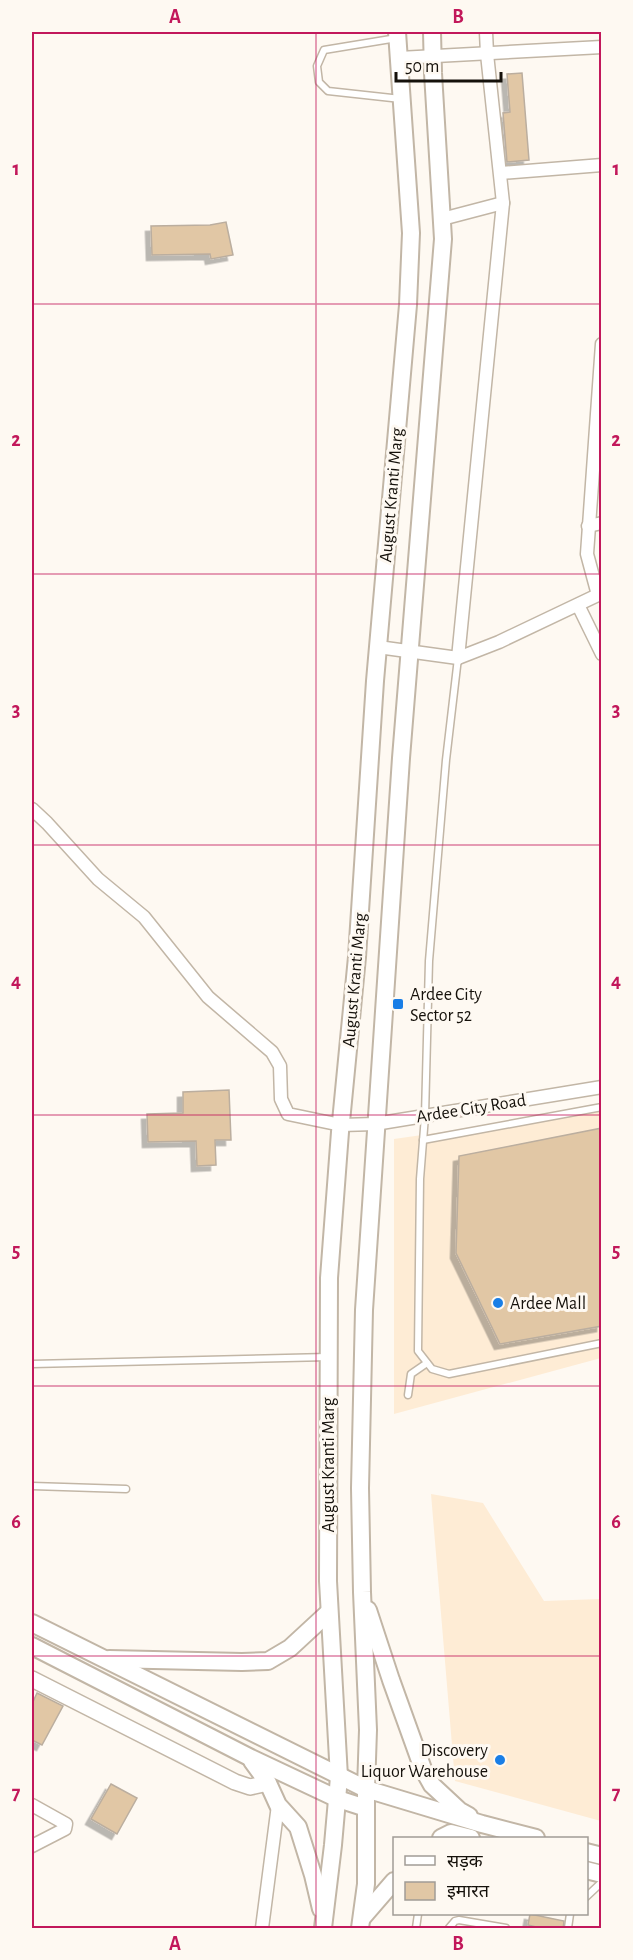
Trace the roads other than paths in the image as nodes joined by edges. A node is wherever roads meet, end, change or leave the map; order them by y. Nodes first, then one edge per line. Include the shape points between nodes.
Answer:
1 (432, 32) edge
2 (486, 32) edge
3 (397, 35) edge
4 (602, 47) edge
5 (487, 54) junction
6 (432, 55) junction
7 (399, 58) junction
8 (402, 99) junction
9 (602, 165) edge
10 (501, 173) junction
11 (503, 203) junction
12 (441, 219) junction
13 (602, 344) edge
14 (599, 410) edge
15 (602, 523) edge
16 (588, 526) junction
17 (600, 594) edge
18 (578, 604) junction
19 (596, 625) edge
20 (378, 647) junction
21 (410, 652) junction
22 (602, 654) edge
23 (458, 658) junction
24 (32, 809) edge
25 (602, 1087) edge
26 (602, 1107) edge
27 (425, 1116) junction
28 (375, 1124) junction
29 (341, 1125) junction
30 (423, 1140) junction
31 (602, 1343) edge
32 (329, 1356) junction
33 (427, 1362) junction
34 (32, 1364) edge
35 (408, 1395) dead end
36 (32, 1486) edge
37 (126, 1489) dead end
38 (362, 1592) junction
39 (329, 1612) junction
40 (32, 1623) edge
41 (32, 1646) edge
42 (103, 1659) junction
43 (32, 1679) edge
44 (251, 1758) junction
45 (339, 1777) junction
46 (268, 1783) junction
47 (366, 1789) junction
48 (338, 1799) junction
49 (32, 1805) edge
50 (278, 1805) junction
51 (366, 1808) junction
52 (482, 1824) junction
53 (444, 1837) edge
54 (464, 1837) edge
55 (529, 1837) edge
56 (32, 1846) edge
57 (393, 1882) edge
58 (602, 1882) edge
59 (588, 1895) edge
60 (361, 1923) edge
61 (324, 1925) edge
62 (262, 1929) edge
63 (449, 1929) edge
64 (506, 1929) edge

1 - 6 main road, August Kranti Marg
2 - 5 street
3 - 7 main road, August Kranti Marg
3 - 8 lane via 324,50 317,66 319,82 328,91
4 - 5 street
5 - 6 street
5 - 10 street
6 - 7 street
6 - 12 main road, August Kranti Marg
7 - 8 main road, August Kranti Marg
8 - 20 main road, August Kranti Marg via 411,233 408,305
9 - 10 street
10 - 11 street
11 - 12 street
11 - 23 street
12 - 21 main road, August Kranti Marg via 443,239
13 - 14 street
14 - 16 street
15 - 16 street
16 - 17 street via 587,554
17 - 18 street
18 - 19 street
18 - 23 street
19 - 22 street
20 - 21 street
20 - 29 main road, August Kranti Marg
21 - 23 street
21 - 28 main road, August Kranti Marg
23 - 27 lane via 429,961
24 - 29 street, Ardee City Road via 98,879 144,917 208,997 272,1052 280,1065 281,1099 288,1114
25 - 27 street, Ardee City Road
26 - 30 lane
27 - 28 street, Ardee City Road
27 - 30 lane
28 - 29 street, Ardee City Road
28 - 38 main road, August Kranti Marg via 364,1311
29 - 32 main road, August Kranti Marg via 329,1278
30 - 33 lane via 418,1351
31 - 33 lane via 449,1374 432,1369
32 - 34 lane
32 - 39 main road, August Kranti Marg
33 - 35 lane via 411,1374
36 - 37 lane
38 - 47 main road, August Kranti Marg via 368,1730
38 - 52 main road via 423,1769 432,1785 460,1811
39 - 42 main road via 290,1648 268,1661
39 - 45 main road, August Kranti Marg
40 - 42 main road
41 - 44 main road
42 - 45 main road
43 - 46 street via 234,1782 250,1787
44 - 46 main road
44 - 48 main road
45 - 47 main road
45 - 48 main road, August Kranti Marg
46 - 50 main road
47 - 51 main road, August Kranti Marg
47 - 52 main road
48 - 51 main road
48 - 61 main road, August Kranti Marg
49 - 56 street via 66,1824 60,1833
50 - 61 main road via 297,1827
50 - 62 street
51 - 60 main road, August Kranti Marg via 366,1884
52 - 55 main road
53 - 54 main road via 451,1833
57 - 60 main road
58 - 59 lane
63 - 64 lane via 459,1920

